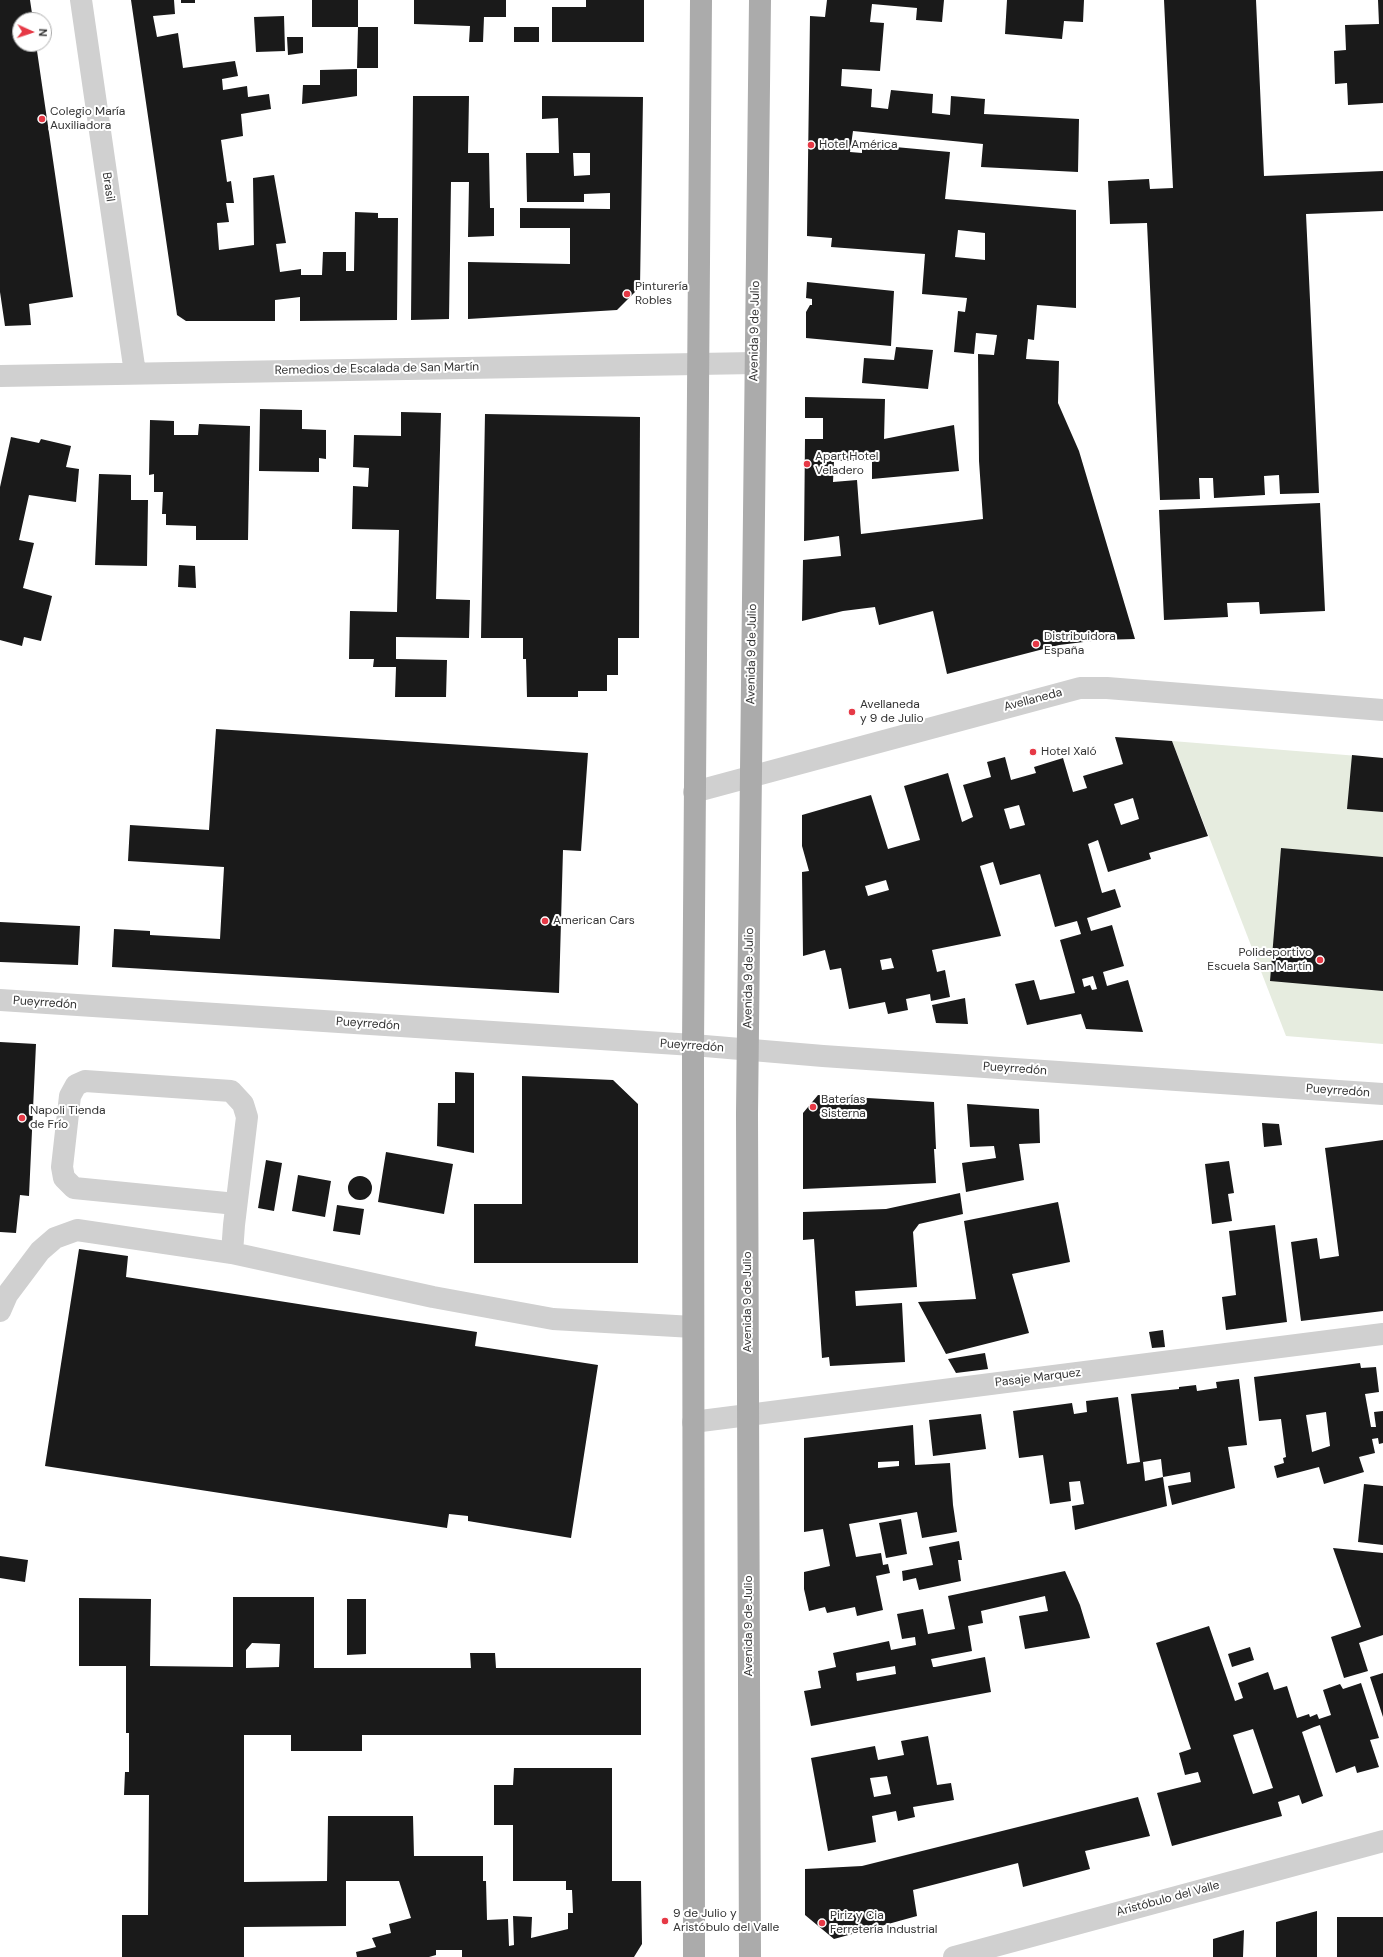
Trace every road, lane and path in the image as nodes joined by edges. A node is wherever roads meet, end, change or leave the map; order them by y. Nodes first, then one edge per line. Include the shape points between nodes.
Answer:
1 (81, 0) edge
2 (701, 0) edge
3 (760, 0) edge
4 (755, 363) junction
5 (697, 364) junction
6 (135, 373) junction
7 (0, 376) edge
8 (1383, 710) edge
9 (750, 776) junction
10 (694, 792) junction
11 (0, 1000) edge
12 (693, 1045) junction
13 (748, 1050) junction
14 (1383, 1094) edge
15 (236, 1204) junction
16 (232, 1253) junction
17 (0, 1311) edge
18 (693, 1327) junction
19 (1383, 1334) edge
20 (748, 1414) junction
21 (693, 1422) junction
22 (1383, 1841) edge
23 (694, 1957) edge
24 (750, 1957) edge
25 (954, 1957) edge

1 - 6 street, Brasil
2 - 5 main road
3 - 4 main road, Avenida 9 de Julio
4 - 5 street, Remedios de Escalada de San Martín
4 - 9 main road, Avenida 9 de Julio
5 - 6 street, Remedios de Escalada de San Martín
5 - 10 main road
6 - 7 street, Remedios de Escalada de San Martín
8 - 9 street, Avellaneda via 1108,688 1080,688
9 - 10 street, Avellaneda
9 - 13 main road, Avenida 9 de Julio
10 - 12 main road
11 - 12 street, Pueyrredón
12 - 13 street, Pueyrredón
12 - 18 main road
13 - 14 street, Pueyrredón
13 - 20 main road, Avenida 9 de Julio
15 - 15 street via 74,1188 64,1178 62,1167 70,1096 76,1085 85,1080 231,1091 243,1104 247,1117
15 - 16 street
16 - 17 street via 77,1230 55,1238 40,1251 7,1295
16 - 18 street via 432,1297 553,1319
18 - 21 main road
19 - 20 street, Pasaje Marquez
20 - 21 street, Pasaje Marquez
20 - 24 main road, Avenida 9 de Julio
21 - 23 main road
22 - 25 street, Aristóbulo del Valle

